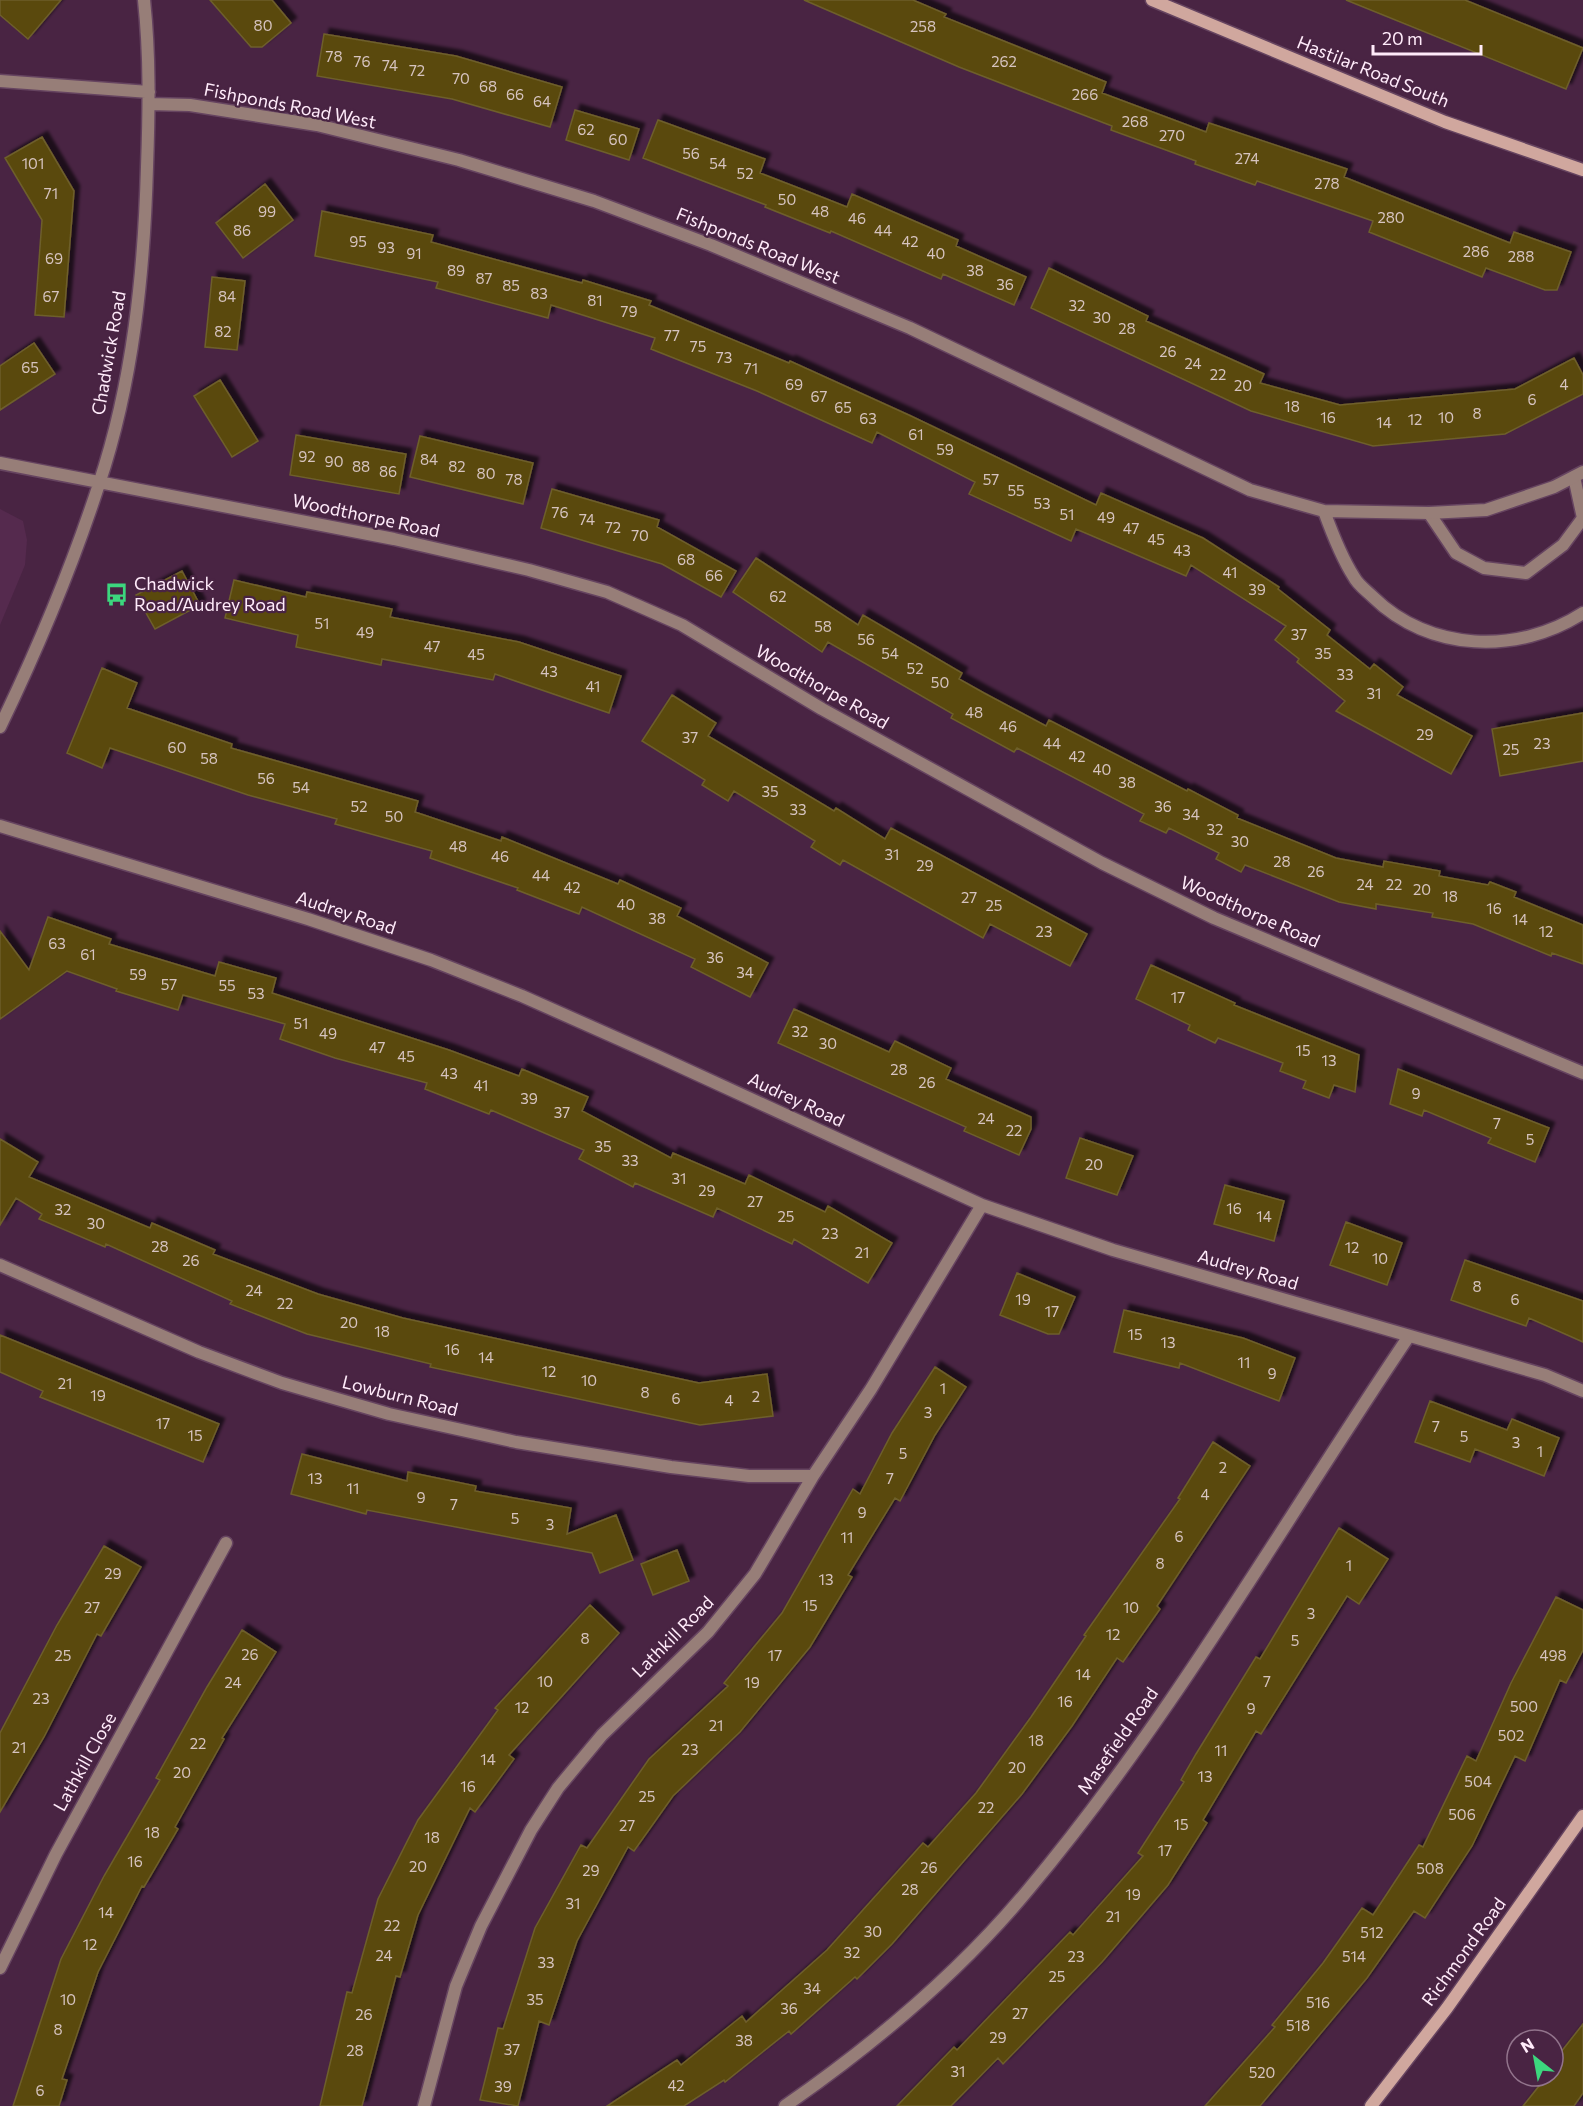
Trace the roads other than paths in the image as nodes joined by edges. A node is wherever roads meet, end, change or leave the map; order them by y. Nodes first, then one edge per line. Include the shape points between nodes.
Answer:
1 (144, 0) edge
2 (1152, 0) edge
3 (0, 81) edge
4 (149, 98) junction
5 (1583, 170) edge
6 (0, 463) edge
7 (1578, 475) edge
8 (100, 483) junction
9 (1324, 511) junction
10 (1429, 513) junction
11 (1583, 613) edge
12 (0, 727) edge
13 (0, 826) edge
14 (1583, 1073) edge
15 (982, 1205) junction
16 (0, 1265) edge
17 (1409, 1336) junction
18 (1583, 1390) edge
19 (813, 1476) junction
20 (226, 1543) dead end
21 (1583, 1816) edge
22 (0, 1968) edge
23 (424, 2106) edge
24 (785, 2106) edge
25 (1371, 2106) edge

1 - 4 street, Chadwick Road
2 - 5 street, Hastilar Road South via 1445,122
3 - 4 street, Fishponds Road West
4 - 8 street, Chadwick Road via 145,250 129,368
4 - 9 street, Fishponds Road West via 317,125 459,160 594,201 910,328 1250,490
6 - 8 street, Woodthorpe Road
7 - 10 street, Fishponds Road West via 1486,510
7 - 10 street via 1582,518 1563,545 1526,573 1484,568 1456,553
8 - 12 street, Chadwick Road via 36,651
8 - 14 street, Woodthorpe Road via 394,539 607,591 682,625 832,714 1102,863 1214,918
9 - 10 street, Fishponds Road West
9 - 11 street via 1354,579 1387,611 1428,633 1474,643 1521,640
13 - 15 street, Audrey Road via 431,960 657,1056
15 - 17 street, Audrey Road via 1113,1250
15 - 19 street, Lathkill Road via 871,1389
16 - 19 street, Lowburn Road via 199,1352 282,1383 389,1414 516,1442 671,1467 749,1476
17 - 18 street, Audrey Road via 1545,1375
17 - 24 street, Masefield Road via 1108,1790 1026,1892 936,1986 837,2070
19 - 23 street, Lathkill Road via 755,1574 708,1632 602,1735 558,1788 531,1830 481,1926 456,1986
20 - 22 street, Lathkill Close via 56,1854
21 - 25 street, Richmond Road via 1447,2008

